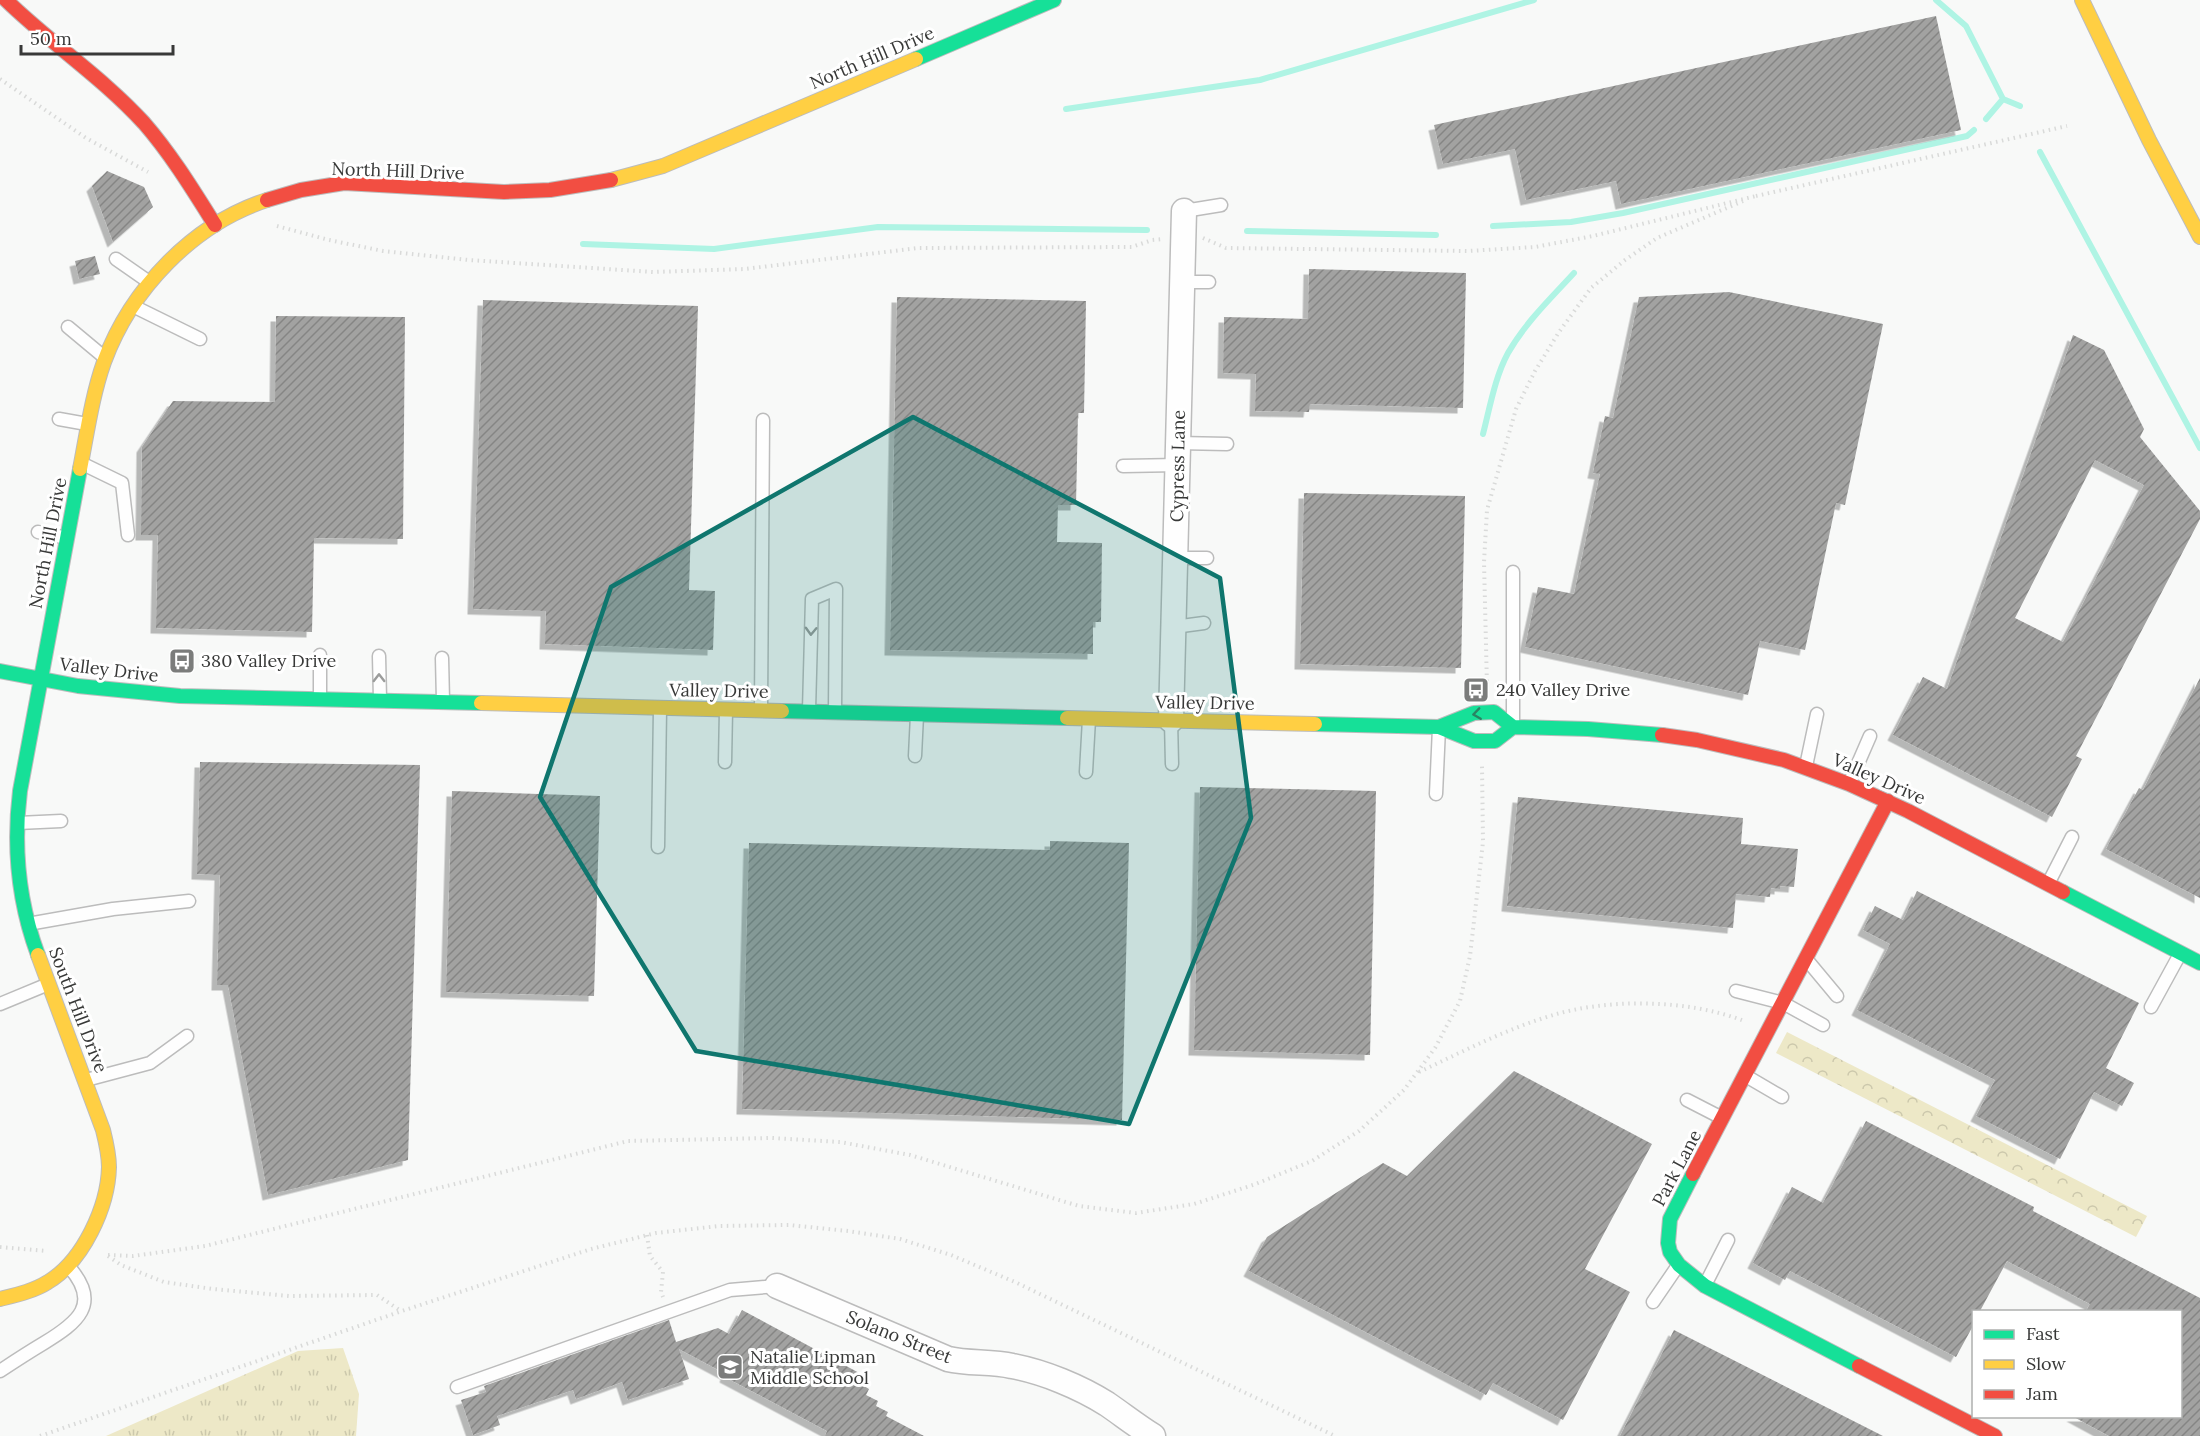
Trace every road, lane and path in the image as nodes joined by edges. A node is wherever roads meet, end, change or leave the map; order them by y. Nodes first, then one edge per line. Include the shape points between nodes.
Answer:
1 (6, 0) edge
2 (1054, 0) edge
3 (2082, 0) edge
4 (0, 80) edge
5 (2067, 126) dead end
6 (154, 176) dead end
7 (1755, 196) junction
8 (1221, 205) dead end
9 (1184, 211) joint
10 (266, 223) dead end
11 (215, 225) junction
12 (2200, 237) edge
13 (1183, 238) junction
14 (116, 259) dead end
15 (149, 282) junction
16 (1182, 282) junction
17 (1209, 282) dead end
18 (132, 305) junction
19 (68, 327) dead end
20 (200, 339) dead end
21 (106, 359) junction
22 (59, 418) dead end
23 (763, 420) dead end
24 (89, 424) junction
25 (1227, 444) dead end
26 (1178, 454) junction
27 (82, 463) junction
28 (1123, 466) dead end
29 (38, 532) dead end
30 (128, 535) dead end
31 (68, 538) junction
32 (1175, 558) junction
33 (1207, 558) dead end
34 (1513, 572) dead end
35 (1204, 623) dead end
36 (1174, 627) junction
37 (320, 655) dead end
38 (379, 656) dead end
39 (442, 658) dead end
40 (0, 671) edge
41 (41, 680) junction
42 (1487, 691) dead end
43 (320, 699) junction
44 (380, 701) junction
45 (443, 702) junction
46 (660, 708) junction
47 (726, 709) junction
48 (760, 710) junction
49 (809, 711) junction
50 (835, 712) junction
51 (917, 714) junction
52 (1816, 714) dead end
53 (1089, 718) junction
54 (1172, 720) junction
55 (1439, 727) junction
56 (1513, 727) junction
57 (1870, 736) dead end
58 (1482, 754) dead end
59 (915, 756) dead end
60 (725, 762) dead end
61 (1172, 764) dead end
62 (1806, 767) junction
63 (1086, 772) dead end
64 (1850, 783) junction
65 (1436, 794) dead end
66 (1888, 801) junction
67 (61, 820) dead end
68 (16, 823) junction
69 (2072, 837) dead end
70 (658, 847) dead end
71 (2048, 884) junction
72 (189, 901) dead end
73 (27, 925) junction
74 (2180, 952) junction
75 (1807, 959) junction
76 (2200, 963) edge
77 (49, 984) junction
78 (1736, 991) dead end
79 (1837, 996) dead end
80 (1783, 1003) junction
81 (0, 1004) edge
82 (2151, 1007) dead end
83 (1824, 1025) dead end
84 (1768, 1030) junction
85 (187, 1036) dead end
86 (1418, 1073) junction
87 (1745, 1076) junction
88 (86, 1080) junction
89 (1782, 1097) dead end
90 (1687, 1100) dead end
91 (1723, 1119) junction
92 (647, 1235) dead end
93 (1728, 1240) dead end
94 (0, 1247) edge
95 (78, 1254) junction
96 (107, 1255) junction
97 (1677, 1266) junction
98 (68, 1267) junction
99 (1705, 1286) junction
100 (777, 1287) joint
101 (0, 1299) edge
102 (1653, 1302) dead end
103 (402, 1311) dead end
104 (670, 1311) junction
105 (0, 1371) edge
106 (457, 1387) dead end
107 (1970, 1423) junction
108 (1141, 1433) edge
109 (1963, 1436) edge
110 (1995, 1436) edge

1 - 11 street via 145,125 167,151
2 - 11 street, North Hill Drive via 663,166 619,180 528,192 342,183 278,195
3 - 12 street
4 - 6 path via 86,138
5 - 7 path
7 - 13 path via 1593,236 1524,247 1468,251 1226,248 1207,238
7 - 42 path via 1657,238 1625,260 1591,288 1535,371 1516,409 1487,510
8 - 9 lane
9 - 13 street, Cypress Lane
10 - 13 path via 383,251 654,272 745,269 918,248 1132,247 1152,240
11 - 15 street, North Hill Drive via 185,245
13 - 16 street, Cypress Lane
14 - 15 lane
15 - 18 street, North Hill Drive
16 - 17 lane
16 - 26 street, Cypress Lane
18 - 20 lane
18 - 21 street, North Hill Drive
19 - 21 lane
21 - 24 street, North Hill Drive
22 - 24 lane
23 - 48 lane
24 - 27 street, North Hill Drive
25 - 26 lane
26 - 28 lane
26 - 32 street, Cypress Lane
27 - 30 lane via 122,483
27 - 31 street, North Hill Drive
29 - 31 lane
31 - 41 street, North Hill Drive
32 - 33 lane
32 - 36 street, Cypress Lane
34 - 56 lane
35 - 36 lane
36 - 54 street, Cypress Lane
37 - 43 lane
44 -> 38 lane
39 - 45 lane
40 - 41 street, Valley Drive
41 - 43 street, Valley Drive via 159,695
41 - 68 street, South Hill Drive
43 - 44 street, Valley Drive
44 - 45 street, Valley Drive
45 - 46 street, Valley Drive
46 - 47 street, Valley Drive
46 - 70 lane
47 - 48 street, Valley Drive
47 - 60 lane
48 - 49 street, Valley Drive
49 - 50 street, Valley Drive
50 -> 49 lane via 836,589 812,599
50 - 51 street, Valley Drive
51 - 53 street, Valley Drive
51 - 59 lane
52 - 62 lane
53 - 54 street, Valley Drive
53 - 63 lane
54 - 55 street, Valley Drive
54 - 61 lane
55 - 56 street, Valley Drive via 1473,741 1495,741
56 -> 55 street, Valley Drive via 1494,712 1474,713
55 - 65 lane
56 - 62 street, Valley Drive via 1674,736
57 - 64 lane
58 - 86 path via 1483,842 1470,956 1460,1001
62 - 64 street, Valley Drive
64 - 66 street, Valley Drive
66 - 71 street, Valley Drive
66 - 75 street, Park Lane
67 - 68 lane
68 - 73 street, South Hill Drive via 17,874
69 - 71 lane
71 - 74 street, Valley Drive
72 - 73 lane via 113,909
73 - 77 street, South Hill Drive
74 - 76 street, Valley Drive
74 - 82 lane
75 - 79 lane
75 - 80 street, Park Lane
77 - 81 lane
77 - 88 street, South Hill Drive
78 - 80 lane
80 - 83 lane
80 - 84 street, Park Lane
84 - 86 path via 1729,1015 1678,1006 1594,1007 1552,1015 1509,1031
84 - 87 street, Park Lane
85 - 88 lane via 150,1063
86 - 96 path via 1359,1131 1312,1161 1194,1204 1136,1213 1079,1206 910,1155 840,1142 772,1138 628,1141 205,1246 133,1256
87 - 89 lane
87 - 91 street, Park Lane
88 - 95 street, South Hill Drive via 108,1148 109,1168 98,1215 88,1242
90 - 91 lane
91 - 97 street, Park Lane via 1670,1219 1667,1236
92 - 104 path via 650,1256 663,1272 661,1292
93 - 99 lane
94 - 95 path
95 - 96 path
95 - 98 street, South Hill Drive
96 - 103 path via 120,1265 164,1282 289,1296 376,1295
97 - 99 street
97 - 102 lane
98 - 101 street, South Hill Drive via 27,1292
98 - 105 lane via 85,1294 81,1314 64,1331
99 - 107 street
100 - 104 lane via 730,1290
100 - 108 street, Solano Street via 948,1359 1014,1366 1043,1375 1105,1403
104 - 106 lane
107 - 109 lane
107 - 110 street

